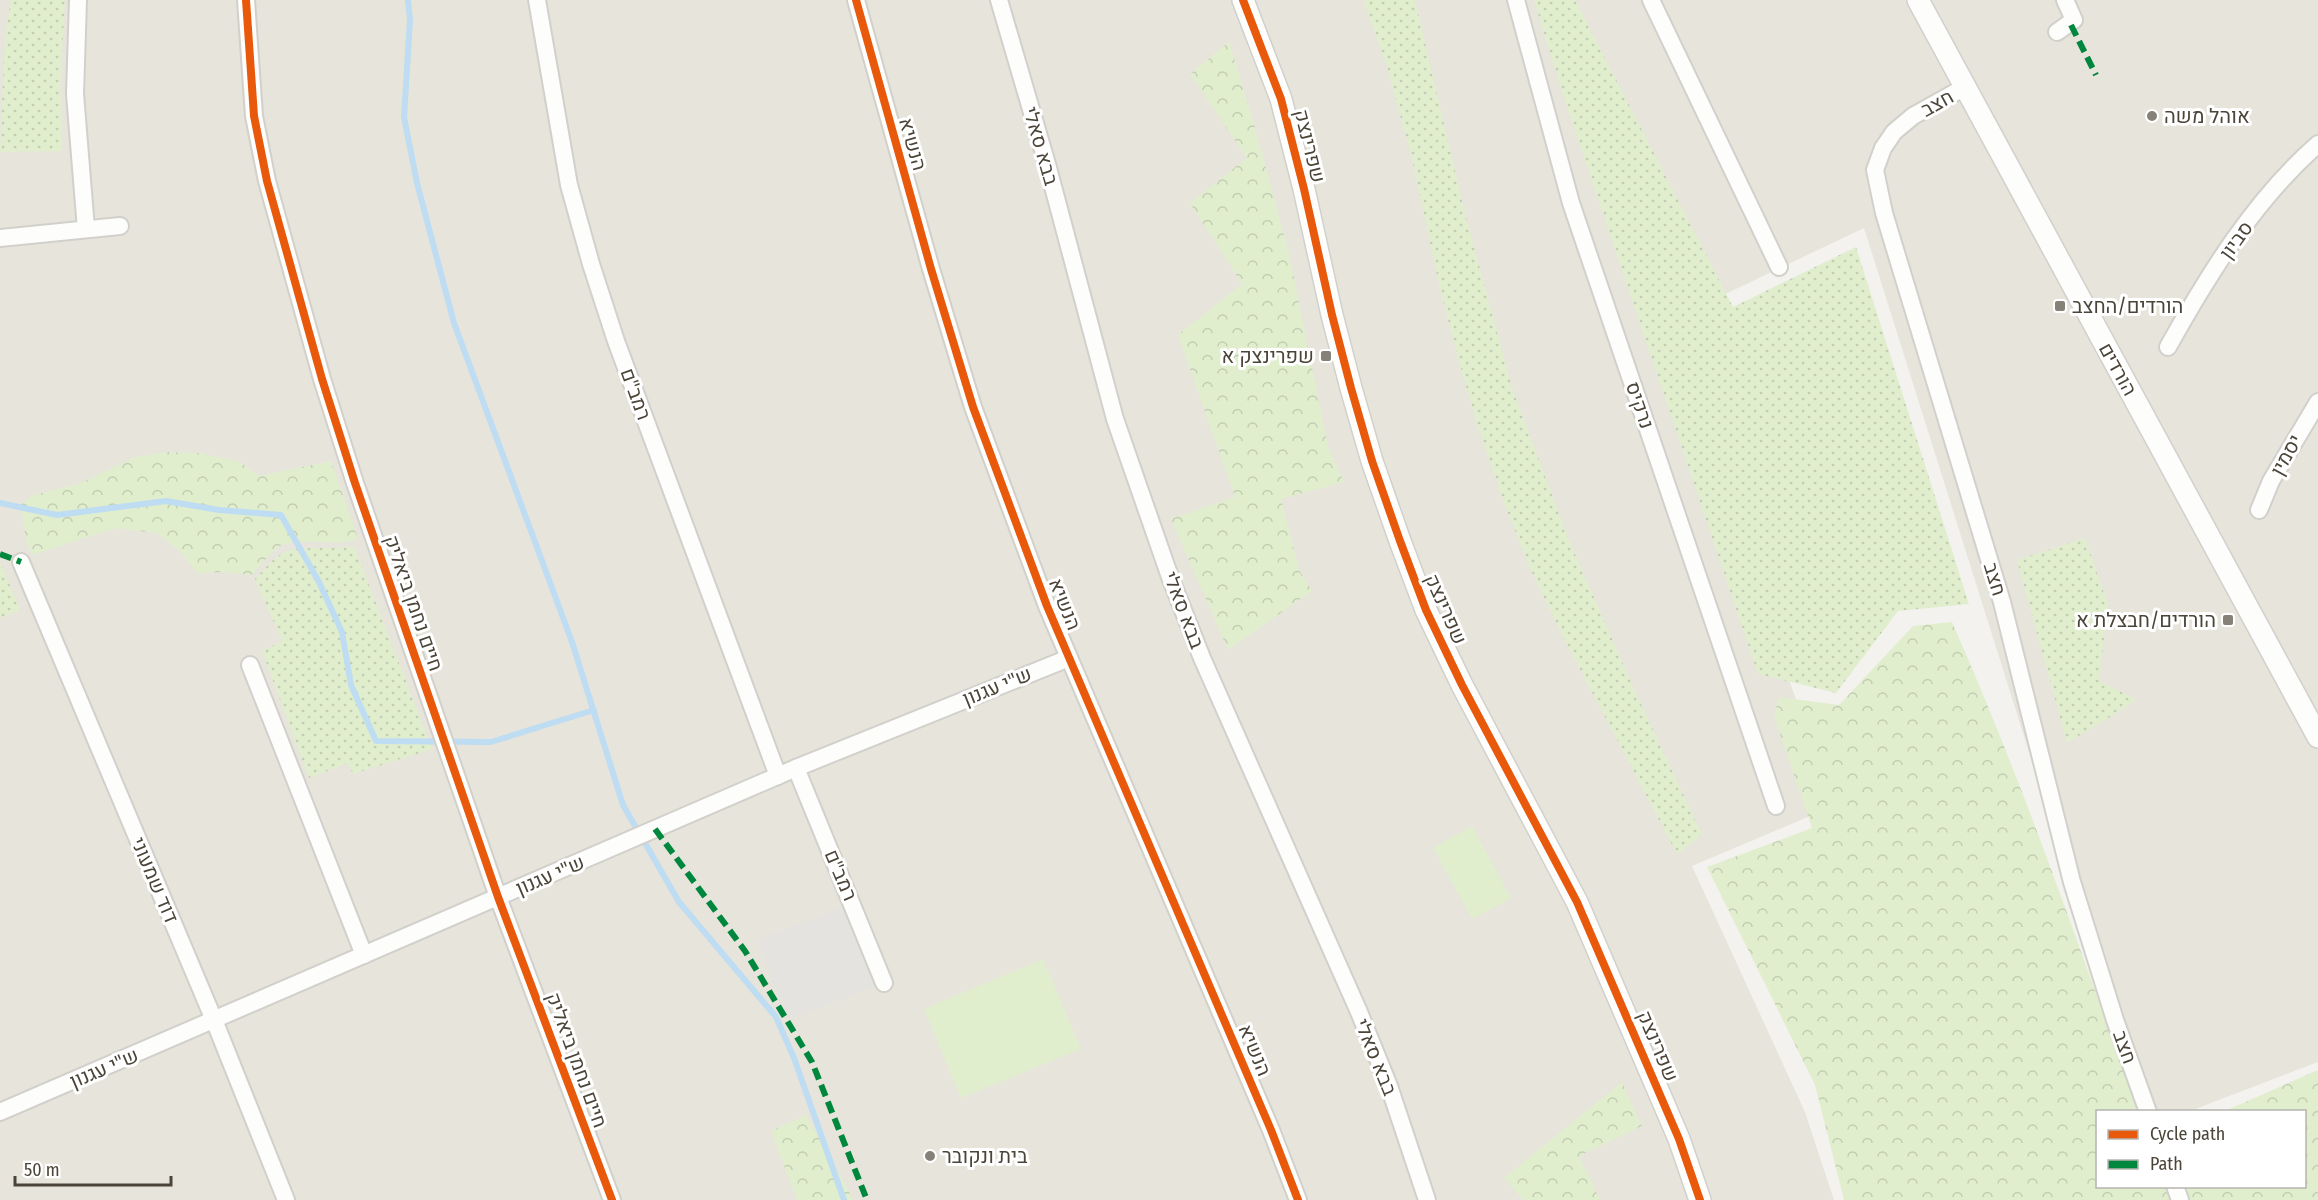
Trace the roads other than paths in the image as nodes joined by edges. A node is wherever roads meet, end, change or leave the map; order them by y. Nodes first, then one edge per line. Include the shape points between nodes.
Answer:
1 (78, 0) edge
2 (246, 0) edge
3 (537, 0) edge
4 (856, 0) edge
5 (999, 0) edge
6 (1243, 0) edge
7 (1516, 0) edge
8 (1651, 0) edge
9 (1918, 0) edge
10 (2065, 0) edge
11 (2057, 32) dead end
12 (1965, 87) junction
13 (2318, 144) edge
14 (120, 226) dead end
15 (86, 229) junction
16 (0, 238) edge
17 (1779, 267) dead end
18 (2168, 347) dead end
19 (2318, 402) edge
20 (2259, 510) dead end
21 (21, 562) dead end
22 (1069, 658) junction
23 (250, 665) dead end
24 (2318, 737) edge
25 (796, 768) junction
26 (778, 776) junction
27 (1776, 806) dead end
28 (498, 897) junction
29 (364, 955) junction
30 (884, 983) dead end
31 (214, 1020) junction
32 (2147, 1110) edge
33 (0, 1112) edge
34 (286, 1200) edge
35 (612, 1200) edge
36 (1298, 1200) edge
37 (1427, 1200) edge
38 (1700, 1200) edge

1 - 15 street via 75,94
2 - 28 street, חיים נחמן ביאליק via 254,116 289,262 355,483
3 - 26 street, רמב"ם via 569,186 591,264
4 - 22 street, הנשיא via 973,407
5 - 37 street, בבא סאלי via 1115,418 1170,577 1359,1012 1389,1086
6 - 38 street, שפרינצק via 1281,99 1332,315 1372,461 1426,610 1577,902 1674,1128
7 - 27 street, נרקיס via 1571,203
8 - 17 street
9 - 12 street, הורדים
10 - 11 street via 2074,20
12 - 24 street, הורדים
12 - 32 street, חצב via 1913,116 1894,132 1875,170 1884,213 2002,602 2072,882
13 - 18 street, סביון via 2294,165 2262,204 2195,300
14 - 15 street
15 - 16 street
19 - 20 street, יסמין via 2271,481
21 - 31 street, דוד שמעוני
22 - 25 street, ש"י עגנון
22 - 36 street, הנשיא
23 - 29 street
25 - 26 street, ש"י עגנון
25 - 30 street, רמב"ם
26 - 28 street, ש"י עגנון
28 - 29 street, ש"י עגנון
28 - 35 street, חיים נחמן ביאליק
29 - 31 street, ש"י עגנון
31 - 33 street, ש"י עגנון
31 - 34 street, דוד שמעוני

